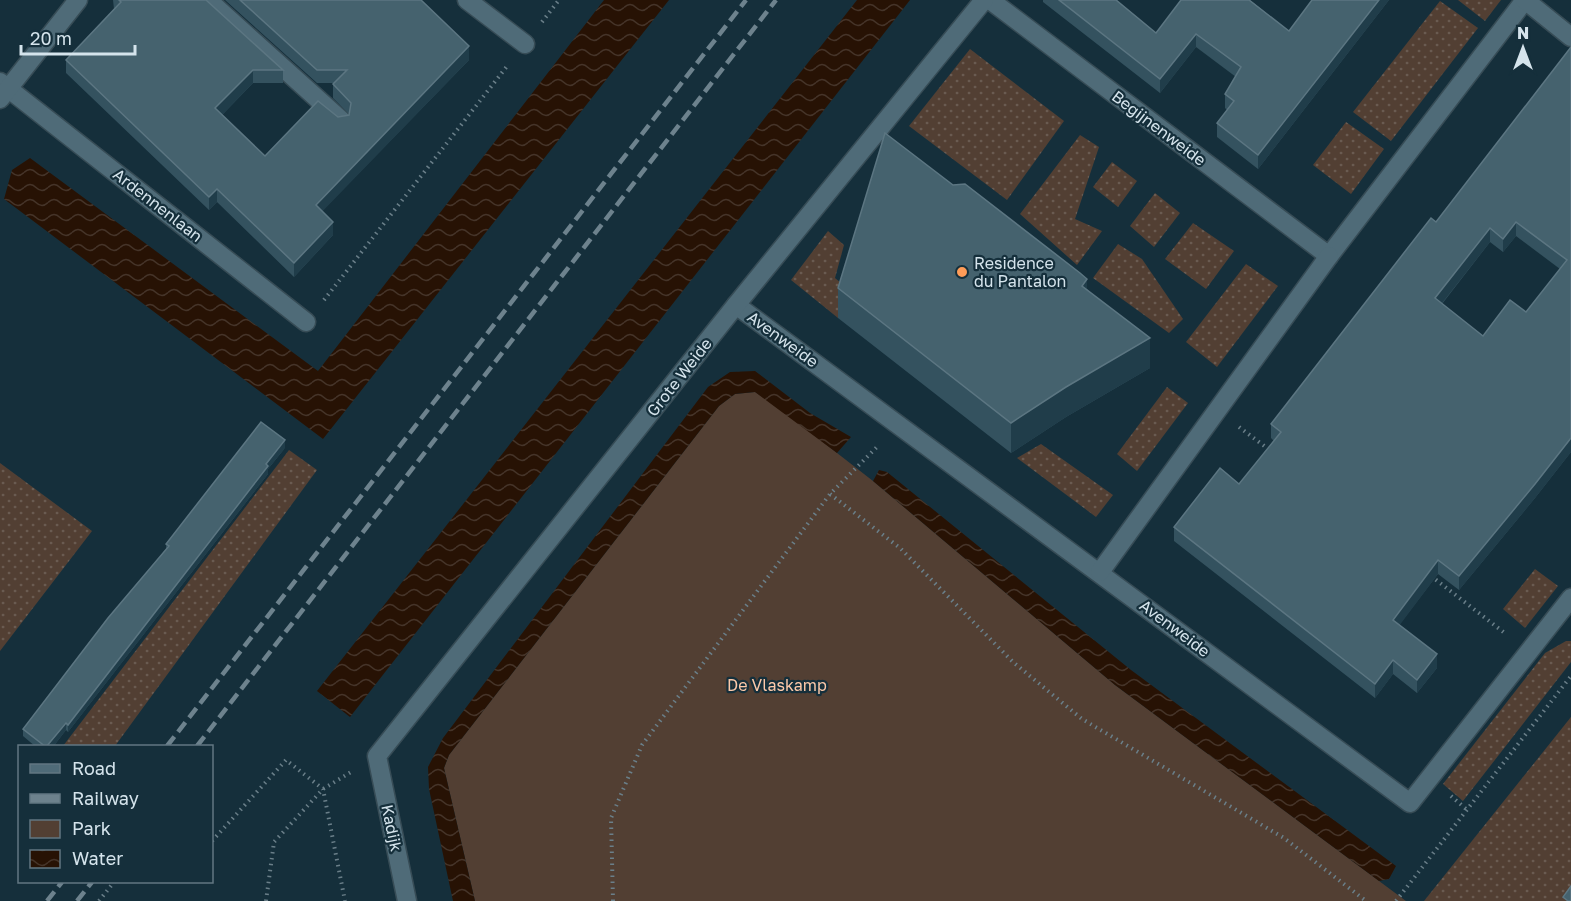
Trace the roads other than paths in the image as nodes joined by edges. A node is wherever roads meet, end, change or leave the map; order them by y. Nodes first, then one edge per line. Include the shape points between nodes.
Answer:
1 (78, 0) edge
2 (208, 0) edge
3 (467, 0) edge
4 (984, 0) edge
5 (990, 0) edge
6 (1525, 0) edge
7 (1571, 37) edge
8 (525, 44) road end
9 (3, 90) edge
10 (341, 120) edge
11 (1329, 256) junction
12 (736, 305) junction
13 (306, 322) road end
14 (1100, 572) junction
15 (1569, 604) edge
16 (377, 756) joint
17 (407, 901) edge

1 - 9 street, Ardennenlaan
2 - 10 street
3 - 8 street
4 - 12 street, Grote Weide
5 - 11 street, Begijnenweide
6 - 7 street
6 - 11 street
9 - 13 street, Ardennenlaan
11 - 14 street
12 - 14 street, Avenweide
12 - 16 street, Grote Weide
14 - 15 street, Avenweide via 1410,803
16 - 17 street, Kadijk

